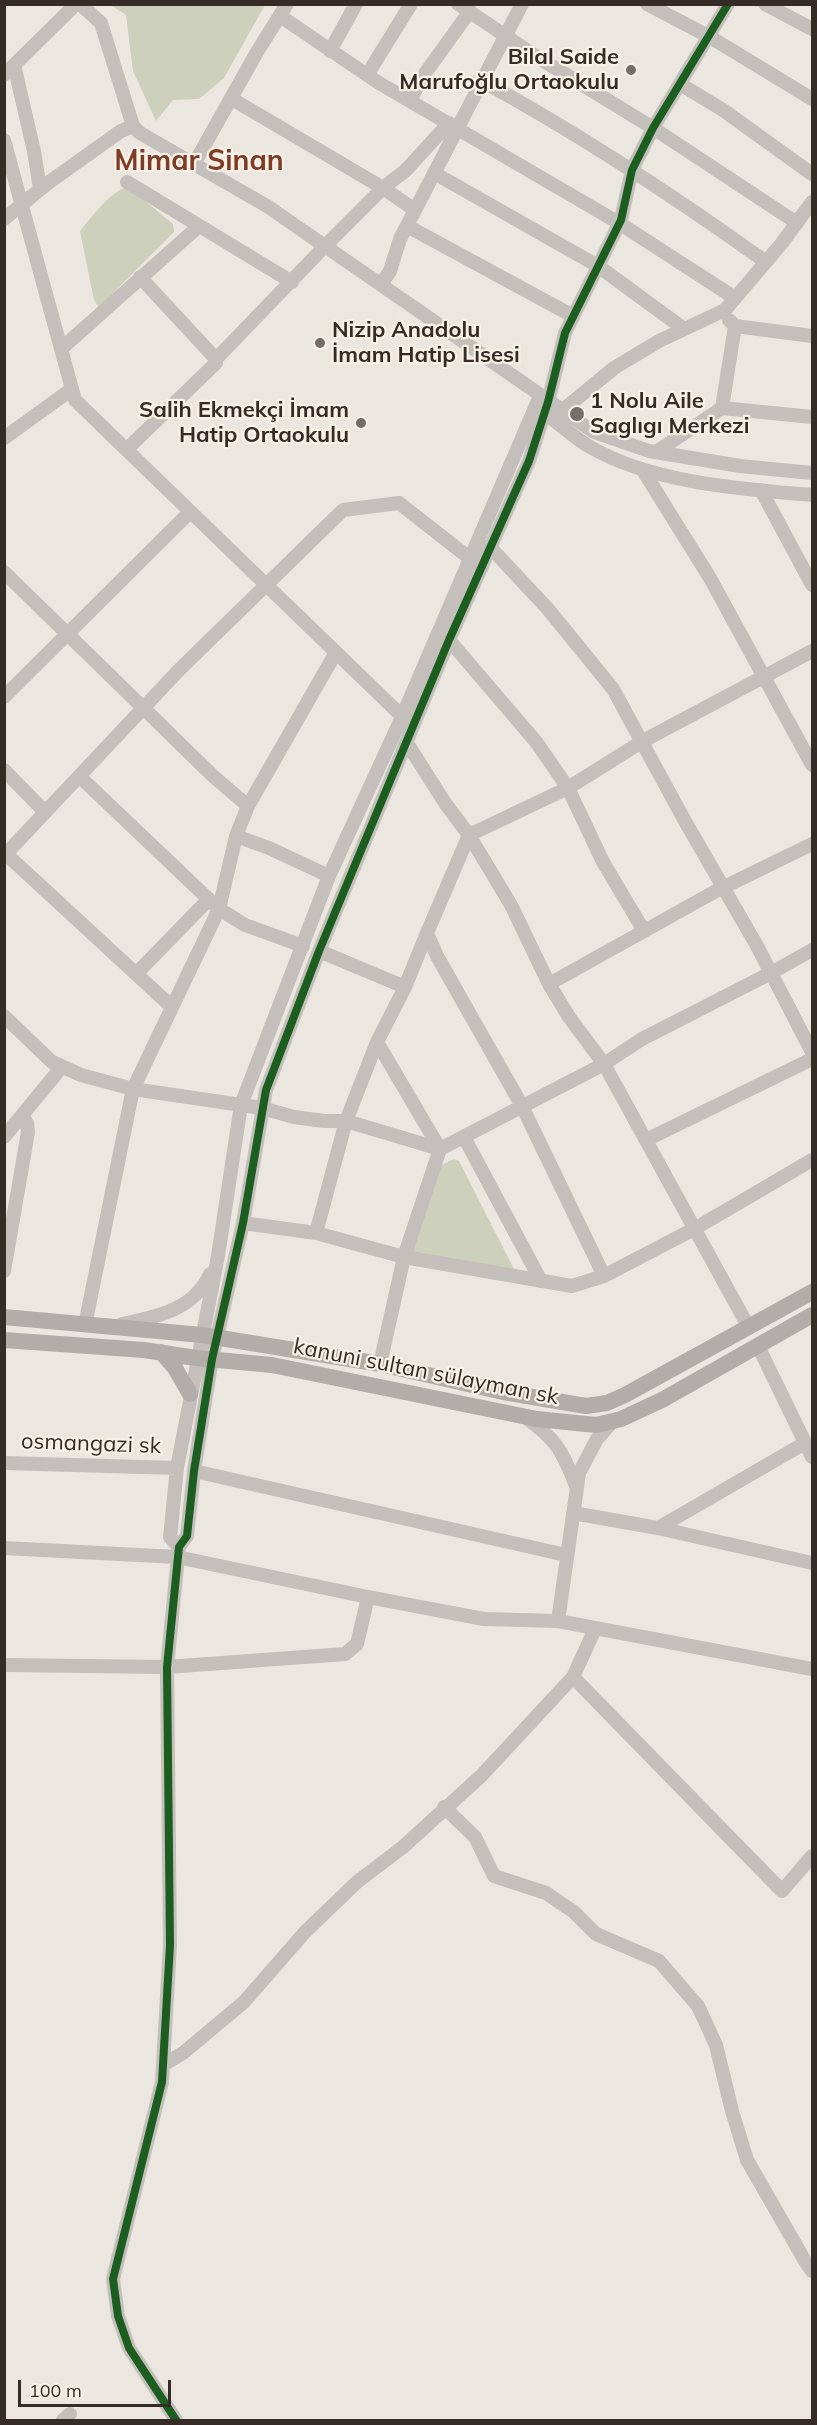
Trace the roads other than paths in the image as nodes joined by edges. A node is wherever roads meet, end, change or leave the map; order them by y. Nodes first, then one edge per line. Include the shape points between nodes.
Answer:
1 (78, 4) edge
2 (356, 4) edge
3 (411, 4) edge
4 (522, 4) edge
5 (647, 4) edge
6 (728, 4) edge
7 (765, 4) edge
8 (464, 8) edge
9 (283, 10) edge
10 (813, 29) edge
11 (506, 36) junction
12 (710, 37) junction
13 (330, 51) junction
14 (9, 70) edge
15 (367, 75) junction
16 (482, 81) junction
17 (680, 84) junction
18 (232, 99) junction
19 (813, 99) edge
20 (410, 100) junction
21 (453, 125) junction
22 (133, 126) junction
23 (653, 128) junction
24 (4, 140) edge
25 (194, 164) junction
26 (632, 170) junction
27 (434, 173) junction
28 (813, 174) edge
29 (127, 182) dead end
30 (383, 188) junction
31 (40, 189) junction
32 (813, 202) edge
33 (21, 205) junction
34 (415, 210) junction
35 (4, 219) edge
36 (619, 223) junction
37 (796, 223) junction
38 (199, 226) junction
39 (407, 226) junction
40 (326, 245) junction
41 (766, 262) junction
42 (598, 266) junction
43 (140, 277) junction
44 (292, 282) junction
45 (382, 283) junction
46 (735, 298) junction
47 (720, 313) junction
48 (573, 316) junction
49 (735, 326) junction
50 (684, 329) junction
51 (813, 336) edge
52 (61, 349) junction
53 (216, 359) junction
54 (72, 389) junction
55 (542, 405) junction
56 (722, 408) junction
57 (563, 410) junction
58 (813, 417) edge
59 (4, 438) edge
60 (127, 449) junction
61 (656, 452) junction
62 (644, 472) junction
63 (813, 473) edge
64 (761, 490) junction
65 (813, 495) edge
66 (190, 512) junction
67 (489, 546) junction
68 (476, 563) junction
69 (4, 572) edge
70 (813, 585) edge
71 (266, 587) junction
72 (69, 634) junction
73 (448, 640) junction
74 (813, 651) edge
75 (335, 654) junction
76 (765, 676) junction
77 (4, 697) edge
78 (144, 707) junction
79 (402, 717) junction
80 (412, 727) junction
81 (643, 741) junction
82 (407, 743) junction
83 (813, 765) edge
84 (4, 770) edge
85 (79, 776) junction
86 (568, 788) junction
87 (248, 806) junction
88 (45, 812) junction
89 (469, 835) junction
90 (236, 836) junction
91 (813, 844) edge
92 (5, 855) edge
93 (329, 876) junction
94 (723, 888) junction
95 (214, 904) junction
96 (644, 931) junction
97 (427, 933) junction
98 (303, 946) junction
99 (813, 950) edge
100 (319, 951) junction
101 (136, 974) junction
102 (771, 974) junction
103 (549, 984) junction
104 (405, 987) junction
105 (172, 1007) junction
106 (4, 1016) edge
107 (377, 1042) junction
108 (813, 1052) edge
109 (813, 1059) edge
110 (604, 1064) junction
111 (61, 1068) junction
112 (133, 1089) junction
113 (241, 1105) junction
114 (522, 1106) junction
115 (262, 1108) junction
116 (22, 1116) junction
117 (346, 1121) junction
118 (4, 1137) edge
119 (464, 1137) junction
120 (646, 1140) junction
121 (440, 1149) junction
122 (813, 1160) edge
123 (10, 1204) edge
124 (243, 1223) junction
125 (694, 1229) junction
126 (316, 1233) junction
127 (218, 1256) junction
128 (404, 1257) junction
129 (4, 1271) edge
130 (603, 1276) junction
131 (541, 1281) junction
132 (813, 1292) edge
133 (813, 1315) edge
134 (4, 1317) edge
135 (85, 1324) junction
136 (748, 1326) junction
137 (111, 1327) junction
138 (210, 1336) junction
139 (4, 1340) edge
140 (758, 1346) junction
141 (161, 1352) junction
142 (204, 1359) junction
143 (380, 1364) junction
144 (190, 1394) junction
145 (524, 1416) junction
146 (612, 1422) junction
147 (805, 1443) junction
148 (813, 1457) edge
149 (4, 1463) edge
150 (177, 1468) junction
151 (194, 1471) junction
152 (577, 1488) junction
153 (573, 1513) junction
154 (658, 1528) junction
155 (4, 1548) edge
156 (178, 1552) junction
157 (566, 1555) junction
158 (813, 1563) edge
159 (368, 1598) junction
160 (558, 1621) junction
161 (595, 1629) junction
162 (4, 1665) edge
163 (167, 1667) junction
164 (813, 1669) edge
165 (573, 1677) junction
166 (444, 1807) junction
167 (813, 1856) edge
168 (164, 2064) junction
169 (813, 2271) edge
170 (176, 2421) edge

1 - 14 street
1 - 22 street via 101,23
2 - 13 street
3 - 15 street
4 - 11 street
5 - 12 street
6 - 12 street
7 - 10 street
8 - 11 street
8 - 20 street
9 - 13 street
9 - 18 street
11 - 16 street
11 - 23 street
12 - 17 street
12 - 19 street
13 - 15 street
14 - 31 street via 34,151
15 - 20 street
16 - 21 street
16 - 26 street
17 - 23 street
17 - 28 street
18 - 25 street
18 - 30 street
20 - 21 street
21 - 27 street
21 - 30 street
21 - 36 street
22 - 25 street via 140,134
22 - 31 street
23 - 26 street
23 - 37 street
24 - 33 street
25 - 40 street
26 - 36 street
26 - 41 street
27 - 34 street
27 - 42 street
29 - 38 street
30 - 34 street
30 - 40 street
31 - 33 street
32 - 37 street
33 - 35 street
33 - 52 street
34 - 39 street
36 - 42 street
36 - 46 street
37 - 41 street
38 - 43 street
38 - 44 street
39 - 45 street
39 - 48 street
40 - 44 street
40 - 45 street
41 - 46 street
42 - 48 street
42 - 50 street
43 - 52 street
43 - 53 street
44 - 53 street
45 - 55 street via 505,368
46 - 47 street
47 - 49 street
47 - 50 street
48 - 55 street
49 - 51 street
49 - 56 street
50 - 57 street via 614,368
52 - 54 street
53 - 60 street
54 - 59 street
54 - 60 street via 75,400 88,415
55 - 57 street
55 - 62 street via 592,448
55 - 67 street via 529,461
55 - 68 street
56 - 58 street
56 - 61 street
57 - 61 street via 594,432
60 - 66 street
61 - 63 street
62 - 64 street
62 - 76 street
64 - 65 street
64 - 70 street
66 - 71 street
66 - 72 street
67 - 68 street
67 - 81 street via 548,609 613,689
68 - 71 street via 399,503 343,510
68 - 73 street
68 - 79 street
69 - 72 street
71 - 75 street
71 - 78 street
72 - 77 street
72 - 78 street
73 - 80 street
73 - 86 street via 537,743
74 - 76 street
75 - 79 street
75 - 87 street
76 - 81 street
76 - 83 street
78 - 85 street
78 - 87 street
79 - 80 street
79 - 93 street
80 - 82 street
81 - 86 street
81 - 94 street
82 - 89 street
82 - 100 street
84 - 88 street
85 - 88 street
85 - 95 street
86 - 89 street
86 - 96 street via 603,862
87 - 90 street
88 - 92 street
89 - 97 street
89 - 103 street via 511,905
90 - 93 street
90 - 95 street
91 - 94 street
92 - 101 street
93 - 98 street
94 - 96 street
94 - 102 street
95 - 98 street via 245,925
95 - 101 street
95 - 105 street
96 - 103 street
97 - 104 street
97 - 114 street
98 - 113 street
99 - 102 street
100 - 104 street
100 - 115 street
101 - 105 street
102 - 108 street
102 - 110 street via 642,1039
103 - 110 street
104 - 107 street
105 - 112 street
106 - 111 street
107 - 117 street
107 - 121 street
109 - 120 street
110 - 114 street
110 - 120 street
111 - 112 street
111 - 116 street
112 - 113 street
112 - 135 street
113 - 115 street
113 - 127 street
114 - 119 street
114 - 130 street
115 - 117 street via 294,1117
115 - 124 street
116 - 118 street
116 - 123 street via 28,1132
117 - 121 street
117 - 126 street
119 - 121 street
119 - 131 street
120 - 125 street
121 - 128 street
122 - 125 street
123 - 129 street
124 - 126 street
124 - 138 street
125 - 130 street
125 - 136 street
126 - 128 street
127 - 137 street via 205,1286 183,1306 160,1316
127 - 138 street
128 - 131 street
128 - 143 street
130 - 131 street via 572,1286
132 - 136 main road
133 - 140 main road, kanuni sultan sülayman sk
134 - 135 main road
135 - 137 main road
136 - 143 main road via 625,1395 586,1406
137 - 138 main road
138 - 142 street
138 - 143 main road
139 - 141 main road, kanuni sultan sülayman sk
140 - 146 main road, kanuni sultan sülayman sk via 662,1400
140 - 147 street
141 - 142 main road, kanuni sultan sülayman sk
141 - 144 main road
142 - 144 street
142 - 145 main road, kanuni sultan sülayman sk via 272,1365
142 - 151 street
144 - 150 street
145 - 146 main road, kanuni sultan sülayman sk via 596,1425
145 - 152 street via 551,1437
146 - 152 street via 585,1458
147 - 148 street
147 - 154 street
149 - 150 street, osmangazi sk
150 - 156 street via 170,1537
151 - 156 street via 188,1536
151 - 157 street
152 - 153 street
153 - 154 street
153 - 157 street
154 - 158 street
155 - 156 street
156 - 159 street
156 - 163 street
157 - 160 street
159 - 160 street via 484,1619
159 - 163 street via 357,1644 345,1654
160 - 161 street
161 - 164 street
161 - 165 street
162 - 163 street
163 - 168 street via 171,1945
165 - 166 street via 480,1776
165 - 167 street via 782,1891
166 - 168 street via 305,1932 244,2002
166 - 169 street via 475,1837 494,1876 546,1893 574,1912 596,1934 659,1961 698,2006 716,2045 747,2160
168 - 170 street via 113,2279 118,2316 129,2348

